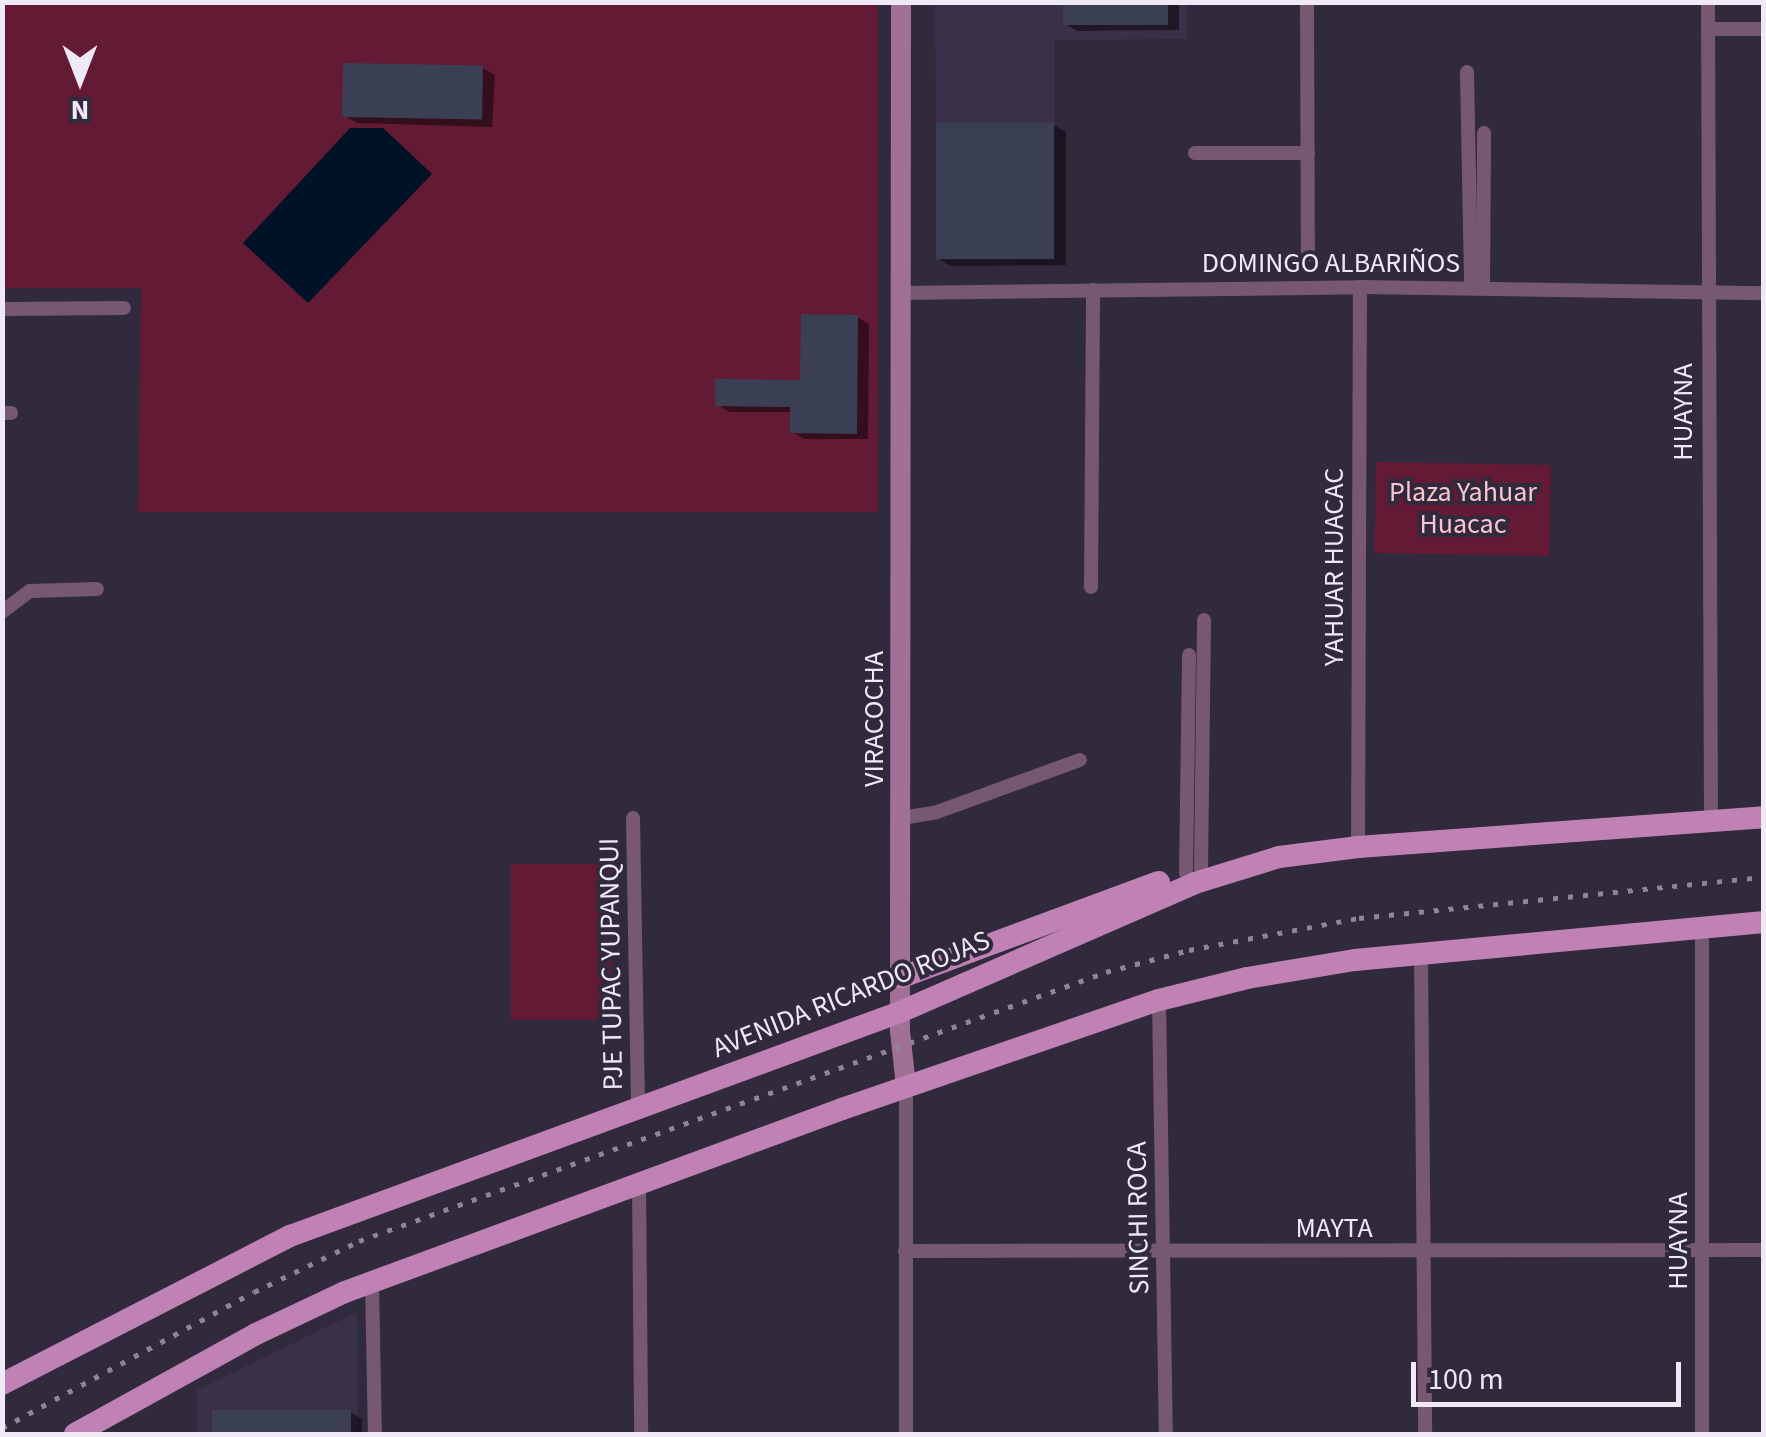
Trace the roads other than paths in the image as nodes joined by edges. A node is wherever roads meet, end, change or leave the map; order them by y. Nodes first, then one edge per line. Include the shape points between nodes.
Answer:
1 (902, 2) edge
2 (1306, 2) edge
3 (1708, 2) edge
4 (1708, 29) junction
5 (1764, 29) edge
6 (1466, 72) dead end
7 (1484, 133) dead end
8 (1196, 153) dead end
9 (1308, 153) junction
10 (1308, 255) dead end
11 (1360, 287) junction
12 (1477, 288) junction
13 (1093, 290) junction
14 (1708, 293) junction
15 (1764, 293) edge
16 (900, 294) junction
17 (124, 308) dead end
18 (2, 310) edge
19 (1091, 587) dead end
20 (97, 589) dead end
21 (2, 612) edge
22 (1204, 620) dead end
23 (1189, 655) dead end
24 (1080, 760) dead end
25 (1764, 817) edge
26 (634, 818) dead end
27 (901, 818) junction
28 (1711, 822) junction
29 (1358, 848) junction
30 (1280, 857) junction
31 (1193, 871) junction
32 (1764, 922) edge
33 (1702, 928) junction
34 (1421, 954) junction
35 (902, 977) junction
36 (1159, 1000) junction
37 (900, 1012) junction
38 (906, 1086) junction
39 (638, 1109) junction
40 (639, 1184) junction
41 (1764, 1250) edge
42 (904, 1251) junction
43 (1703, 1251) junction
44 (1165, 1253) junction
45 (1426, 1253) junction
46 (372, 1282) junction
47 (2, 1384) edge
48 (74, 1434) edge
49 (375, 1434) edge
50 (641, 1434) edge
51 (906, 1434) edge
52 (1166, 1434) edge
53 (1425, 1434) edge
54 (1702, 1434) edge

1 - 16 main road, VIRACOCHA
2 - 9 street
3 - 4 street, HUAYNA
4 - 5 street
4 - 14 street, HUAYNA
6 - 12 street
7 - 12 street
8 - 9 street
9 - 10 street
11 - 12 street, DOMINGO ALBARIÑOS
11 - 13 street, DOMINGO ALBARIÑOS
11 - 29 street, YAHUAR HUACAC
12 - 14 street, DOMINGO ALBARIÑOS
13 - 16 street, DOMINGO ALBARIÑOS
13 - 19 street
14 - 15 street, DOMINGO ALBARIÑOS
14 - 28 street, HUAYNA
16 - 27 main road, VIRACOCHA
17 - 18 street
20 - 21 street via 30,590
22 - 31 street
23 - 31 street
24 - 27 street via 937,812
25 - 28 main road, AVENIDA RICARDO ROJAS
26 - 39 street, PJE TUPAC YUPANQUI
27 - 35 main road, VIRACOCHA
28 - 29 main road, AVENIDA RICARDO ROJAS
29 - 30 main road, AVENIDA RICARDO ROJAS
30 - 31 main road
30 - 37 main road, AVENIDA RICARDO ROJAS via 1158,897
31 - 35 main road
32 - 33 main road
33 - 34 main road
33 - 43 street, HUAYNA
34 - 36 main road via 1279,971
34 - 45 street
35 - 37 main road, VIRACOCHA
36 - 38 main road
36 - 44 street, SINCHI ROCA
37 - 38 main road, VIRACOCHA
37 - 39 main road, AVENIDA RICARDO ROJAS
38 - 40 main road
38 - 42 street, VIRACOCHA
39 - 47 main road, AVENIDA RICARDO ROJAS via 290,1236
40 - 46 main road
40 - 50 street
41 - 43 street, MAYTA
42 - 44 street, MAYTA
42 - 51 street, VIRACOCHA
43 - 45 street, MAYTA
43 - 54 street, HUAYNA
44 - 45 street, MAYTA
44 - 52 street, SINCHI ROCA
45 - 53 street
46 - 48 main road via 273,1326
46 - 49 street

